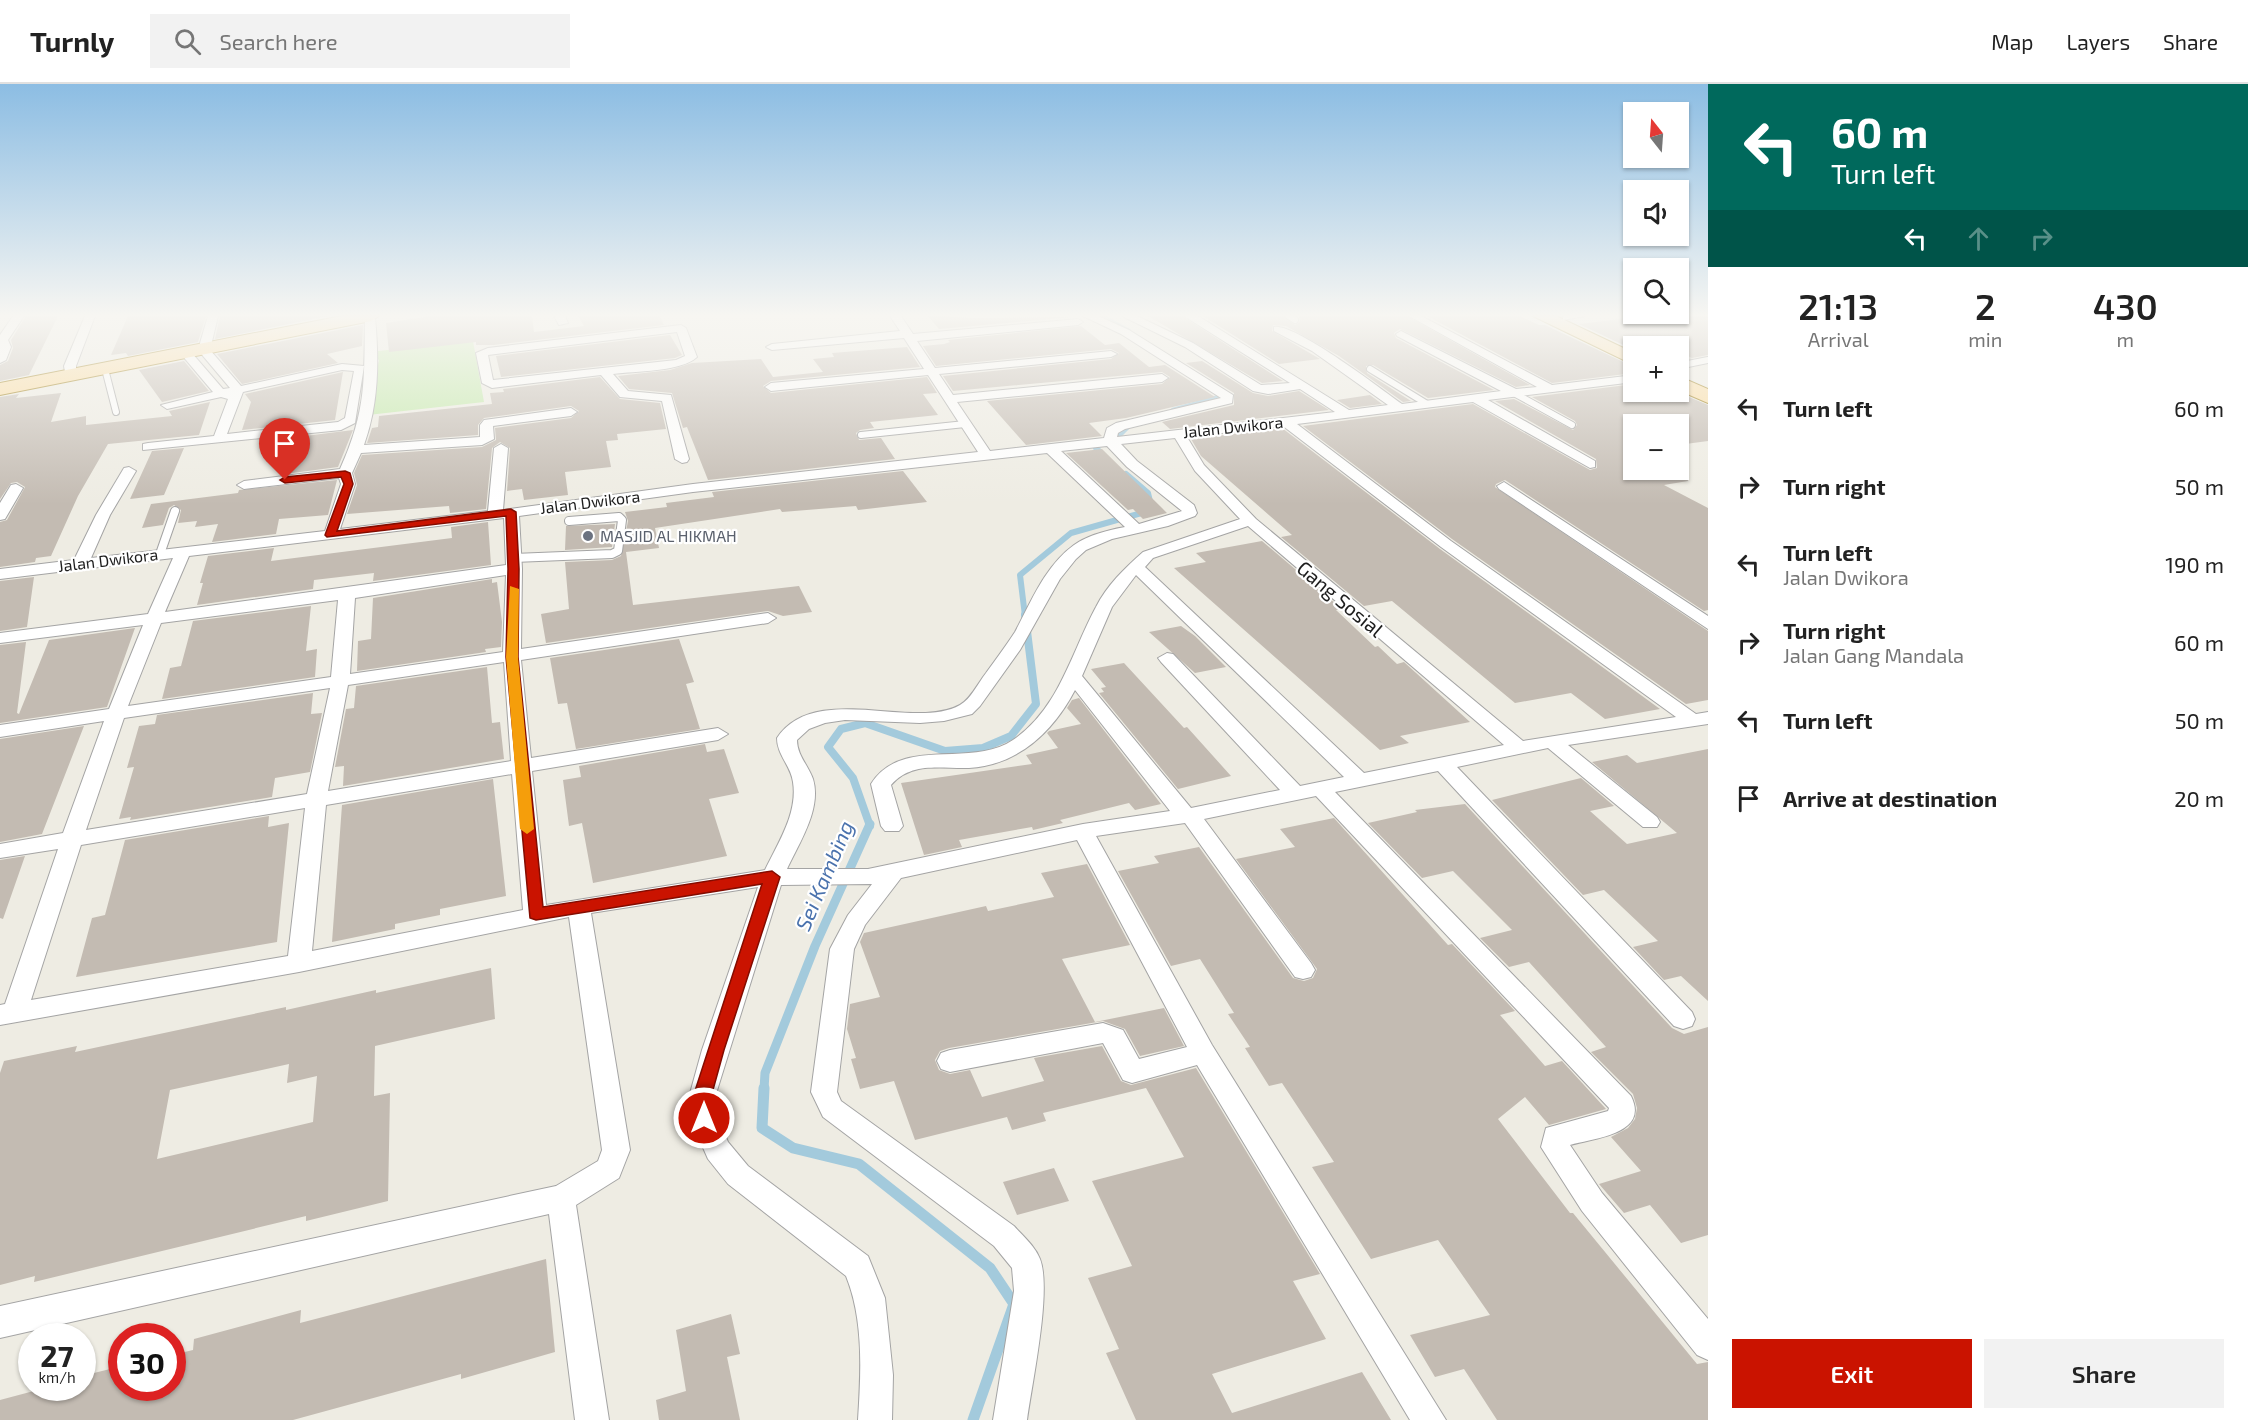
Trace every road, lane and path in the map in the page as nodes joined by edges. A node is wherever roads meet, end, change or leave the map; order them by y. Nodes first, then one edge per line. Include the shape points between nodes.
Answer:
1 (57, 378) edge
2 (107, 378) edge
3 (208, 378) edge
4 (225, 378) edge
5 (293, 378) edge
6 (358, 378) edge
7 (372, 378) edge
8 (487, 378) edge
9 (545, 378) edge
10 (610, 378) edge
11 (857, 378) edge
12 (935, 378) edge
13 (1158, 378) edge
14 (1202, 378) edge
15 (1242, 378) edge
16 (1288, 378) edge
17 (1358, 378) edge
18 (1385, 378) edge
19 (1486, 378) edge
20 (1532, 378) edge
21 (1623, 379) edge
22 (1299, 386) junction
23 (771, 387) dead end
24 (1551, 388) junction
25 (1689, 388) edge
26 (0, 389) edge
27 (230, 393) junction
28 (1514, 393) junction
29 (1708, 397) edge
30 (1475, 398) junction
31 (948, 399) junction
32 (1427, 404) junction
33 (167, 405) dead end
34 (1400, 408) junction
35 (116, 412) dead end
36 (571, 412) dead end
37 (1346, 414) junction
38 (1286, 422) junction
39 (965, 424) junction
40 (1572, 425) dead end
41 (1173, 434) junction
42 (861, 435) dead end
43 (219, 439) junction
44 (1114, 441) junction
45 (148, 447) dead end
46 (501, 448) dead end
47 (1050, 448) junction
48 (357, 449) junction
49 (986, 454) junction
50 (682, 459) dead end
51 (1590, 464) dead end
52 (129, 471) dead end
53 (345, 473) junction
54 (244, 485) dead end
55 (1504, 486) dead end
56 (16, 488) dead end
57 (175, 511) dead end
58 (503, 514) junction
59 (0, 516) edge
60 (1249, 520) junction
61 (569, 521) dead end
62 (1135, 528) junction
63 (331, 535) junction
64 (184, 551) junction
65 (160, 554) junction
66 (81, 563) junction
67 (514, 564) junction
68 (1135, 566) junction
69 (0, 574) edge
70 (347, 594) junction
71 (153, 616) junction
72 (768, 618) dead end
73 (1708, 624) edge
74 (0, 638) edge
75 (512, 657) junction
76 (1167, 658) dead end
77 (1073, 676) junction
78 (340, 682) junction
79 (115, 714) junction
80 (1701, 720) edge
81 (0, 731) edge
82 (718, 734) dead end
83 (1552, 741) junction
84 (1520, 748) junction
85 (1443, 764) junction
86 (521, 766) junction
87 (1360, 781) junction
88 (1321, 789) junction
89 (1295, 793) junction
90 (316, 801) junction
91 (1188, 815) junction
92 (1650, 822) dead end
93 (892, 826) dead end
94 (1083, 831) junction
95 (73, 838) junction
96 (0, 851) edge
97 (880, 874) junction
98 (772, 877) junction
99 (579, 907) junction
100 (536, 914) junction
101 (299, 963) junction
102 (1303, 970) dead end
103 (7, 1014) edge
104 (1683, 1019) dead end
105 (1203, 1053) junction
106 (950, 1061) dead end
107 (561, 1198) junction
108 (0, 1322) edge
109 (1708, 1344) edge
110 (592, 1420) edge
111 (875, 1420) edge
112 (1010, 1420) edge
113 (1429, 1420) edge

1 - 26 main road
2 - 35 lane
3 - 27 street
4 - 27 street
5 - 27 street
6 - 43 street via 348,424
7 - 48 street via 367,418
8 - 9 street via 492,384
10 - 50 street via 624,394 668,398
11 - 23 street
12 - 31 street
13 - 31 street
14 - 44 street via 1227,395 1228,400 1121,426 1112,431
15 - 22 street via 1268,390
16 - 22 street
17 - 34 street
18 - 32 lane
19 - 28 street
20 - 24 street
21 - 24 street, Jalan Dwikora
22 - 37 street
24 - 28 street, Jalan Dwikora
25 - 29 main road
27 - 33 street
27 - 43 street
28 - 30 street, Jalan Dwikora
28 - 40 lane
30 - 32 street, Jalan Dwikora
30 - 51 street
31 - 39 street
32 - 34 street, Jalan Dwikora
34 - 37 street, Jalan Dwikora
36 - 48 street via 489,423 487,439 482,441
37 - 38 street, Jalan Dwikora
38 - 41 street, Jalan Dwikora
38 - 80 street via 1446,544
39 - 42 lane
39 - 49 street
41 - 44 street, Jalan Dwikora
41 - 60 street, Gang Sosial
43 - 45 street
44 - 47 street, Jalan Dwikora
44 - 62 street via 1132,464 1189,508 1190,513 1182,517
46 - 58 street
47 - 49 street, Jalan Dwikora
47 - 62 street
48 - 53 street
49 - 58 street, Jalan Dwikora
52 - 66 street
53 - 54 street
53 - 63 street via 348,484
55 - 73 street
56 - 59 street
57 - 65 lane
58 - 63 street, Jalan Dwikora
58 - 67 street
60 - 68 street via 1148,555
60 - 84 street, Gang Sosial
61 - 67 lane via 619,517 622,519 616,552
62 - 98 street via 1074,554 1047,586 1016,645 969,708 930,718 811,718 792,731 787,738 788,747 803,780 804,807
63 - 64 street, Jalan Dwikora
64 - 65 street, Jalan Dwikora
64 - 71 street
65 - 66 street, Jalan Dwikora
66 - 69 street, Jalan Dwikora
67 - 70 street
67 - 75 street
68 - 77 street via 1105,605
68 - 87 street
70 - 71 street
70 - 78 street
71 - 74 street
71 - 79 street
72 - 75 street
75 - 78 street
75 - 86 street
76 - 89 street
77 - 91 street
77 - 93 street via 1039,730 1014,749 981,760 896,768 881,784
78 - 79 street
78 - 90 street
79 - 81 street
79 - 95 street
80 - 83 street
82 - 86 street
83 - 84 street
83 - 92 street
84 - 85 street
85 - 87 street
85 - 104 street
86 - 90 street
86 - 100 street
87 - 88 street
88 - 89 street
88 - 109 street via 1622,1104 1622,1116 1615,1121 1556,1137 1555,1147 1592,1203
89 - 91 street
90 - 95 street
90 - 101 street
91 - 94 street
91 - 102 street
94 - 97 street
94 - 105 street
95 - 96 street
95 - 103 street
97 - 98 street
97 - 112 street via 842,949 824,1092 832,1110 1004,1236 1026,1262 1029,1290
98 - 99 street
98 - 111 street via 712,1059 702,1097 704,1118 718,1150 738,1175 856,1266 870,1298 877,1375
99 - 100 street
99 - 107 street via 616,1150 609,1169
100 - 101 street
101 - 103 street
105 - 106 street via 1132,1072 1114,1037 1103,1033
105 - 113 street
107 - 108 street
107 - 110 street

